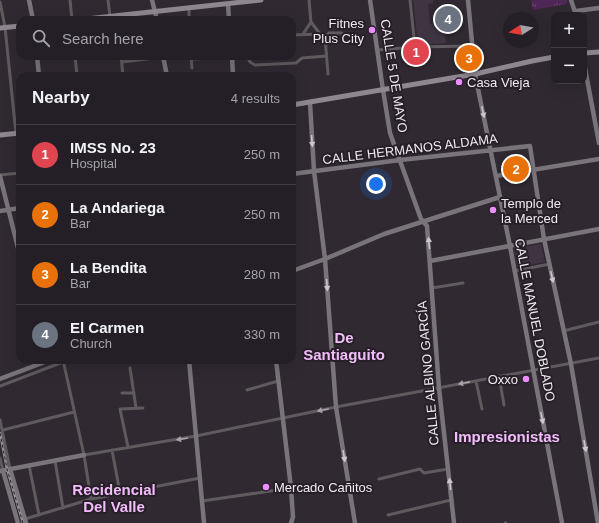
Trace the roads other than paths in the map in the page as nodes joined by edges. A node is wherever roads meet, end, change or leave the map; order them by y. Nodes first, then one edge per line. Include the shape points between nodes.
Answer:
1 (29, 0) edge
2 (70, 0) edge
3 (108, 0) edge
4 (152, 0) edge
5 (261, 0) edge
6 (309, 0) edge
7 (370, 0) edge
8 (410, 0) edge
9 (468, 0) edge
10 (0, 2) edge
11 (572, 2) edge
12 (228, 4) junction
13 (189, 8) junction
14 (599, 8) edge
15 (155, 12) junction
16 (576, 12) edge
17 (581, 12) edge
18 (32, 16) edge
19 (72, 16) edge
20 (110, 16) edge
21 (130, 16) edge
22 (156, 16) edge
23 (189, 16) edge
24 (229, 16) edge
25 (311, 22) junction
26 (16, 26) edge
27 (2, 28) edge
28 (342, 33) dead end
29 (303, 34) junction
30 (320, 34) junction
31 (296, 35) edge
32 (325, 37) junction
33 (472, 46) junction
34 (415, 47) junction
35 (377, 50) junction
36 (599, 52) edge
37 (587, 53) edge
38 (326, 56) junction
39 (551, 58) edge
40 (37, 60) edge
41 (75, 60) edge
42 (136, 60) edge
43 (164, 60) edge
44 (191, 60) edge
45 (232, 60) edge
46 (249, 60) edge
47 (122, 62) joint
48 (192, 68) dead end
49 (39, 72) edge
50 (77, 72) edge
51 (123, 72) edge
52 (165, 72) edge
53 (233, 72) edge
54 (328, 74) dead end
55 (475, 74) junction
56 (587, 79) edge
57 (383, 90) junction
58 (310, 102) junction
59 (296, 104) edge
60 (16, 120) edge
61 (16, 133) edge
62 (0, 136) edge
63 (599, 143) edge
64 (491, 150) junction
65 (599, 159) edge
66 (400, 160) junction
67 (533, 170) junction
68 (314, 172) junction
69 (16, 173) edge
70 (296, 174) edge
71 (0, 175) edge
72 (496, 176) junction
73 (500, 197) junction
74 (16, 209) edge
75 (9, 210) junction
76 (0, 211) edge
77 (424, 222) junction
78 (599, 229) edge
79 (16, 239) edge
80 (544, 239) junction
81 (510, 246) junction
82 (325, 259) junction
83 (430, 261) junction
84 (550, 264) junction
85 (296, 270) edge
86 (514, 271) junction
87 (463, 284) dead end
88 (432, 288) junction
89 (599, 322) edge
90 (563, 331) junction
91 (599, 358) edge
92 (55, 364) edge
93 (64, 364) edge
94 (189, 364) edge
95 (276, 364) edge
96 (571, 364) junction
97 (38, 365) edge
98 (130, 368) dead end
99 (533, 370) junction
100 (499, 376) junction
101 (0, 379) edge
102 (278, 381) junction
103 (476, 381) junction
104 (0, 386) edge
105 (439, 388) junction
106 (247, 390) dead end
107 (134, 392) junction
108 (122, 393) dead end
109 (504, 404) dead end
110 (336, 407) junction
111 (136, 408) junction
112 (143, 408) dead end
113 (482, 409) dead end
114 (74, 412) junction
115 (283, 419) junction
116 (0, 420) edge
117 (2, 430) junction
118 (196, 436) junction
119 (128, 447) junction
120 (112, 450) junction
121 (84, 455) junction
122 (0, 458) edge
123 (55, 461) junction
124 (29, 465) junction
125 (10, 468) junction
126 (448, 468) junction
127 (1, 471) edge
128 (200, 478) junction
129 (379, 479) dead end
130 (291, 488) junction
131 (120, 494) junction
132 (91, 499) junction
133 (451, 500) junction
134 (202, 501) junction
135 (63, 508) junction
136 (39, 515) junction
137 (388, 515) dead end
138 (26, 521) edge
139 (18, 523) edge
140 (204, 523) edge
141 (291, 523) edge
142 (355, 523) edge
143 (454, 523) edge
144 (562, 523) edge
145 (598, 523) edge

1 - 18 main road
2 - 19 street
3 - 20 street
4 - 15 main road
5 - 12 main road
6 - 25 street
7 - 35 main road, CALLE 5 DE MAYO
8 - 34 street
9 - 33 main road, CALLE MANUEL DOBLADO
10 - 27 street
11 - 16 main road
12 - 13 main road
12 - 24 main road
13 - 15 main road
13 - 23 street
14 - 17 main road
15 - 21 main road
15 - 22 main road
25 - 29 street
25 - 30 street
26 - 27 main road
27 - 60 street
28 - 32 street via 329,33
29 - 30 street
29 - 31 street
30 - 32 street
32 - 38 street
33 - 34 street
33 - 55 main road, CALLE MANUEL DOBLADO
34 - 35 street
35 - 57 main road, CALLE 5 DE MAYO
36 - 37 main road
38 - 46 street via 302,58 296,63 255,65
38 - 54 street
39 - 55 main road
40 - 49 main road
41 - 50 street
42 - 47 street
43 - 52 main road
44 - 48 street
45 - 53 main road
47 - 51 street
55 - 57 main road
55 -> 64 main road, CALLE MANUEL DOBLADO
56 - 63 main road
57 - 58 main road
57 - 66 main road, CALLE 5 DE MAYO via 390,134
58 - 59 main road
58 -> 68 main road
61 - 62 main road
64 - 66 main road, CALLE HERMANOS ALDAMA
64 - 67 main road, CALLE HERMANOS ALDAMA via 530,146
64 - 72 main road, CALLE MANUEL DOBLADO
65 - 67 main road
66 - 68 main road, CALLE HERMANOS ALDAMA
66 - 77 main road, CALLE 5 DE MAYO
67 - 72 main road
67 - 80 main road
68 - 70 main road, CALLE HERMANOS ALDAMA
68 - 82 main road
69 - 71 street
71 - 75 main road
72 - 73 main road, CALLE MANUEL DOBLADO
73 - 77 main road
73 - 81 main road, CALLE MANUEL DOBLADO
74 - 75 main road
75 - 76 main road
75 - 79 main road
77 - 82 main road via 384,234
83 -> 77 main road, CALLE ALBINO GARCÍA via 427,226
78 - 80 main road
80 - 81 main road
80 - 84 main road
81 - 83 main road
81 - 86 main road, CALLE MANUEL DOBLADO
82 - 85 main road
82 -> 110 main road
83 - 88 main road, CALLE ALBINO GARCÍA
84 - 86 street
84 -> 90 main road
86 - 99 main road, CALLE MANUEL DOBLADO
87 - 88 street
88 - 105 main road, CALLE ALBINO GARCÍA
89 - 90 street
90 - 96 main road
91 - 96 street
92 - 104 street
93 - 114 street
94 - 118 main road
95 - 102 main road
96 - 99 street
96 -> 145 main road
97 - 101 main road
98 - 107 street
99 - 100 street
99 -> 144 main road, CALLE MANUEL DOBLADO
100 - 103 street
100 - 109 street
102 - 106 street
102 - 115 main road
103 -> 105 street
103 - 113 street
105 - 110 street
105 - 126 main road, CALLE ALBINO GARCÍA
107 - 108 street
107 - 111 street
110 -> 115 street
110 -> 142 main road
111 - 112 street
111 - 119 street via 120,409
114 - 117 street
114 - 121 street
115 - 118 street
115 - 130 main road
116 - 117 street
117 - 125 street
118 -> 119 street
118 - 128 main road
119 - 120 street
120 - 121 street
120 - 131 street
121 - 123 main road
121 - 132 street
122 - 127 street
123 - 124 main road
123 - 135 street
124 - 125 main road
124 - 136 street
125 - 127 main road
125 - 138 main road
126 - 129 street via 424,473 420,469
133 -> 126 main road, CALLE ALBINO GARCÍA
127 - 139 main road
128 - 131 street
128 - 134 main road
130 - 134 street
130 - 141 main road
131 - 132 street
132 - 135 street
133 - 137 street
133 - 143 main road, CALLE ALBINO GARCÍA
134 - 140 main road
135 - 136 street
136 - 138 street

